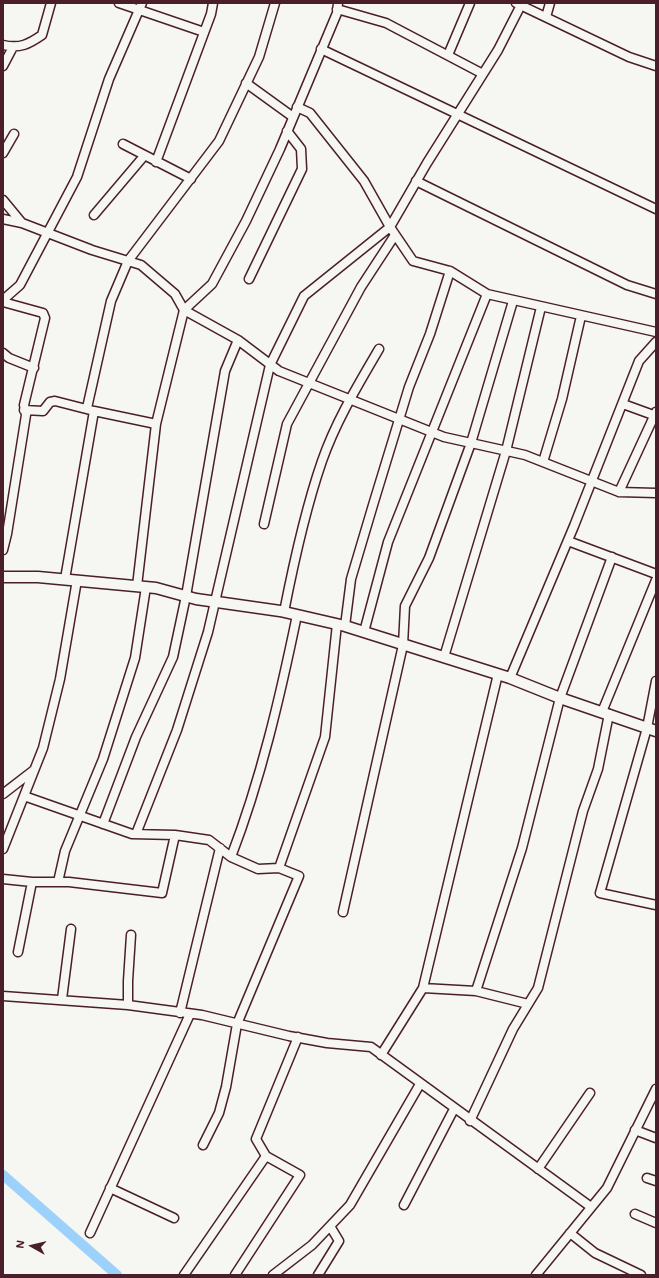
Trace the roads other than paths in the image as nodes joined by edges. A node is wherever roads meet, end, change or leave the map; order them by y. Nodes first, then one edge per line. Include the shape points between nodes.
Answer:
1 (51, 3) edge
2 (119, 3) edge
3 (213, 3) edge
4 (275, 3) edge
5 (470, 3) edge
6 (550, 3) edge
7 (520, 4) edge
8 (338, 6) edge
9 (140, 7) edge
10 (546, 17) junction
11 (204, 32) junction
12 (3, 45) edge
13 (13, 47) junction
14 (321, 49) junction
15 (448, 55) junction
16 (3, 66) edge
17 (656, 66) edge
18 (483, 74) junction
19 (246, 83) junction
20 (297, 107) junction
21 (458, 113) junction
22 (293, 117) junction
23 (287, 131) junction
24 (14, 134) dead end
25 (123, 144) dead end
26 (3, 153) edge
27 (144, 156) junction
28 (156, 162) junction
29 (191, 179) junction
30 (416, 181) junction
31 (3, 200) edge
32 (656, 209) edge
33 (94, 215) dead end
34 (3, 219) edge
35 (22, 223) junction
36 (390, 228) junction
37 (48, 233) junction
38 (395, 235) junction
39 (128, 261) junction
40 (450, 271) junction
41 (249, 279) dead end
42 (487, 294) junction
43 (656, 294) edge
44 (3, 301) edge
45 (512, 301) junction
46 (541, 307) junction
47 (184, 310) junction
48 (581, 316) junction
49 (656, 332) edge
50 (238, 340) junction
51 (656, 342) edge
52 (379, 349) dead end
53 (3, 353) edge
54 (270, 365) junction
55 (34, 368) junction
56 (308, 383) junction
57 (349, 400) junction
58 (623, 404) junction
59 (90, 409) junction
60 (24, 410) junction
61 (656, 414) edge
62 (400, 420) junction
63 (156, 424) junction
64 (432, 432) junction
65 (471, 443) junction
66 (506, 451) junction
67 (543, 462) junction
68 (592, 482) junction
69 (656, 485) edge
70 (619, 492) junction
71 (654, 493) edge
72 (264, 524) dead end
73 (568, 541) junction
74 (3, 550) edge
75 (612, 557) junction
76 (656, 574) edge
77 (3, 576) edge
78 (64, 579) junction
79 (77, 580) junction
80 (656, 580) edge
81 (141, 586) junction
82 (186, 596) junction
83 (216, 602) junction
84 (284, 612) junction
85 (297, 615) junction
86 (341, 625) junction
87 (364, 632) junction
88 (403, 645) junction
89 (444, 658) junction
90 (498, 674) junction
91 (510, 678) junction
92 (656, 681) edge
93 (560, 698) junction
94 (606, 713) junction
95 (651, 730) edge
96 (35, 770) junction
97 (3, 794) edge
98 (24, 796) junction
99 (81, 816) junction
100 (103, 824) junction
101 (136, 834) junction
102 (175, 835) junction
103 (220, 848) junction
104 (3, 849) edge
105 (231, 857) junction
106 (279, 868) junction
107 (3, 879) edge
108 (32, 882) junction
109 (58, 882) junction
110 (656, 905) edge
111 (343, 912) dead end
112 (71, 929) dead end
113 (131, 935) dead end
114 (18, 952) dead end
115 (423, 988) junction
116 (476, 991) junction
117 (3, 996) edge
118 (62, 999) junction
119 (528, 1004) junction
120 (128, 1005) junction
121 (180, 1013) junction
122 (190, 1014) junction
123 (237, 1024) junction
124 (298, 1037) junction
125 (381, 1055) junction
126 (420, 1084) junction
127 (656, 1089) edge
128 (590, 1093) dead end
129 (454, 1109) junction
130 (470, 1121) junction
131 (635, 1130) junction
132 (656, 1138) edge
133 (203, 1145) dead end
134 (266, 1156) junction
135 (538, 1169) junction
136 (647, 1178) dead end
137 (656, 1181) edge
138 (110, 1188) junction
139 (404, 1205) dead end
140 (591, 1207) junction
141 (635, 1214) dead end
142 (174, 1218) dead end
143 (656, 1223) edge
144 (330, 1226) junction
145 (90, 1233) dead end
146 (570, 1233) junction
147 (322, 1274) edge
148 (184, 1275) edge
149 (235, 1275) edge
150 (273, 1275) edge
151 (536, 1275) edge
152 (641, 1275) edge

1 - 13 street via 42,35 24,46
2 - 9 street
3 - 11 street
4 - 19 street via 259,57
5 - 15 street
6 - 10 street
7 - 10 street
7 - 18 street via 498,50
8 - 14 street
8 - 15 street via 386,23
9 - 11 street
9 - 37 street via 109,79 77,177
10 - 17 street via 629,57
11 - 28 street
12 - 13 street
13 - 16 street
14 - 20 street
14 - 21 street
15 - 18 street
18 - 21 street
19 - 22 street
19 - 29 street via 219,141
20 - 22 street
20 - 36 street via 310,113 364,181
21 - 30 street
21 - 32 street
22 - 23 street
23 - 41 street via 301,148 302,169
23 - 47 street via 246,221 212,284
24 - 26 street
25 - 27 street
27 - 28 street
27 - 33 street
28 - 29 street
29 - 39 street
30 - 36 street
30 - 43 street via 627,285
31 - 35 street
34 - 35 street
35 - 37 street
36 - 38 street
36 - 54 street via 304,296
37 - 39 street
37 - 44 street via 20,285
38 - 40 street via 413,262
38 - 56 street via 361,287
39 - 47 street via 141,265 175,294
39 - 59 street via 111,301
40 - 42 street
40 - 62 street
42 - 45 street
42 - 64 street
44 - 55 street via 43,313 44,326
45 - 46 street
45 - 65 street
46 - 48 street
46 - 66 street
47 - 50 street
47 - 63 street
48 - 49 street
48 - 67 street via 562,399
50 - 54 street
50 - 82 street via 225,371
51 - 58 street via 639,360
52 - 57 street
53 - 55 street
54 - 56 street via 279,372
54 - 83 street
55 - 60 street
56 - 57 street
56 - 72 street via 287,424
57 - 62 street
57 - 84 street via 322,460 296,553
58 - 61 street
58 - 68 street
59 - 60 street via 55,401 50,402 42,411
59 - 63 street
59 - 78 street
60 - 74 street via 26,415
61 - 70 street
62 - 64 street
62 - 86 street via 351,579
63 - 81 street
64 - 65 street
64 - 87 street via 388,542
65 - 66 street
65 - 88 street via 429,558 406,606
66 - 67 street
66 - 89 street
67 - 68 street
68 - 70 street
68 - 73 street
69 - 71 street
70 - 71 street
73 - 75 street
73 - 91 street
75 - 76 street
75 - 93 street
77 - 78 street
78 - 79 street
79 - 81 street
79 - 96 street via 60,679
80 - 94 street
81 - 82 street
81 - 99 street via 135,658 103,759
82 - 83 street
82 - 100 street via 173,657 136,736
83 - 84 street
83 - 101 street via 177,730
84 - 85 street
85 - 86 street
85 - 105 street via 280,697 244,824
86 - 87 street
86 - 106 street via 324,737
87 - 88 street
88 - 89 street
88 - 111 street
89 - 90 street
90 - 91 street
90 - 115 street
91 - 93 street
92 - 95 street
93 - 94 street
93 - 116 street via 522,848
94 - 95 street
94 - 119 street via 598,769 583,812 538,988
95 - 110 street via 600,893
96 - 97 street
96 - 98 street
98 - 99 street
98 - 104 street
99 - 100 street
99 - 109 street via 65,851
100 - 101 street
101 - 102 street
102 - 103 street via 209,840
102 - 109 street via 162,893
103 - 105 street
103 - 121 street
105 - 106 street via 258,869
106 - 123 street via 299,876
107 - 108 street
108 - 109 street
108 - 114 street
112 - 118 street
113 - 120 street
115 - 116 street
115 - 125 street
116 - 119 street
117 - 118 street
118 - 120 street
119 - 130 street
120 - 121 street
121 - 122 street
122 - 123 street
122 - 138 street
123 - 124 street
123 - 133 street via 226,1088
124 - 125 street via 371,1047
124 - 134 street via 256,1140
125 - 126 street
126 - 129 street
126 - 144 street via 350,1205
127 - 131 street
128 - 135 street
129 - 130 street
129 - 139 street
130 - 135 street
131 - 132 street
131 - 140 street via 607,1188
134 - 148 street
134 - 149 street via 300,1175
135 - 140 street
136 - 137 street
138 - 142 street
138 - 145 street
140 - 146 street
141 - 143 street
144 - 147 street via 339,1241
144 - 150 street via 312,1245
146 - 151 street
146 - 152 street via 595,1253

